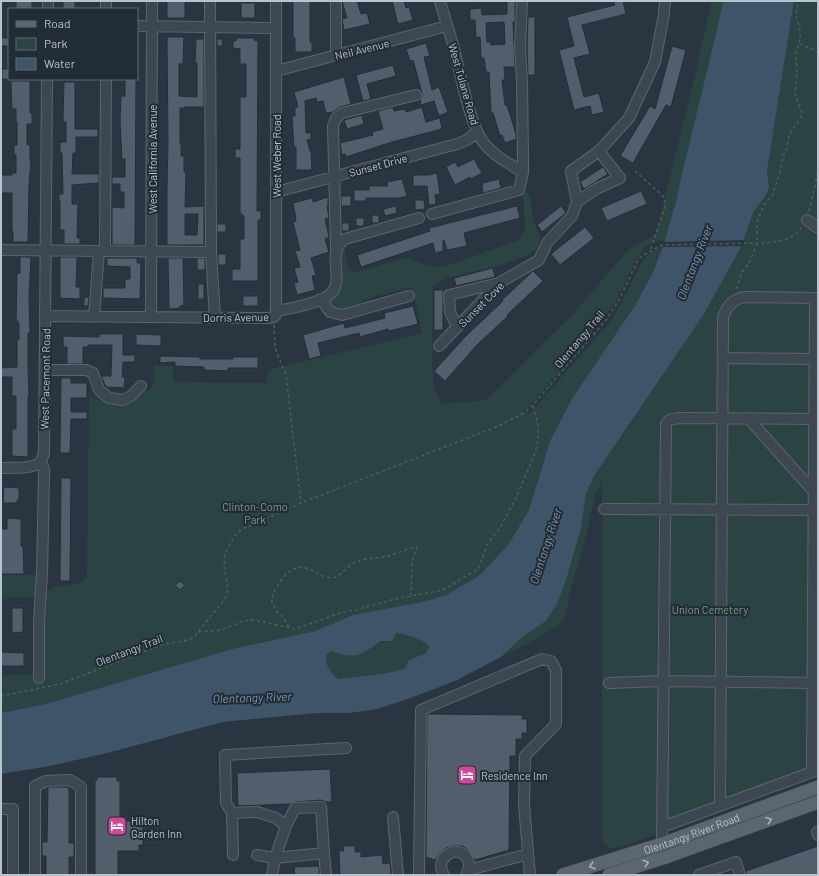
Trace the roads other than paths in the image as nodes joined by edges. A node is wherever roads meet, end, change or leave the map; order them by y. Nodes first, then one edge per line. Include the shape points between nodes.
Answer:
1 (152, 1) edge
2 (210, 1) edge
3 (276, 1) edge
4 (336, 1) edge
5 (440, 1) edge
6 (522, 1) edge
7 (665, 1) edge
8 (138, 26) edge
9 (152, 26) junction
10 (447, 26) junction
11 (210, 27) junction
12 (276, 28) junction
13 (336, 55) junction
14 (276, 70) junction
15 (47, 80) edge
16 (106, 80) edge
17 (416, 95) dead end
18 (477, 132) junction
19 (599, 151) junction
20 (523, 172) junction
21 (334, 177) junction
22 (276, 192) junction
23 (577, 202) junction
24 (432, 214) dead end
25 (419, 218) dead end
26 (807, 220) road end
27 (818, 228) edge
28 (336, 248) junction
29 (1, 250) edge
30 (46, 250) junction
31 (102, 251) junction
32 (151, 251) junction
33 (211, 252) junction
34 (499, 283) junction
35 (409, 296) dead end
36 (817, 298) edge
37 (321, 299) junction
38 (274, 315) junction
39 (46, 316) junction
40 (94, 317) junction
41 (151, 317) junction
42 (215, 318) junction
43 (457, 328) junction
44 (440, 346) dead end
45 (723, 358) junction
46 (816, 359) edge
47 (44, 370) junction
48 (141, 386) dead end
49 (723, 418) junction
50 (748, 418) junction
51 (816, 419) edge
52 (41, 462) junction
53 (1, 468) edge
54 (816, 493) edge
55 (604, 509) dead end
56 (664, 509) junction
57 (722, 510) junction
58 (816, 510) edge
59 (39, 678) dead end
60 (663, 682) junction
61 (721, 682) junction
62 (815, 682) edge
63 (609, 683) dead end
64 (346, 748) dead end
65 (815, 771) edge
66 (818, 787) edge
67 (818, 802) edge
68 (720, 806) junction
69 (1, 809) edge
70 (232, 813) junction
71 (393, 817) dead end
72 (286, 826) junction
73 (662, 826) junction
74 (662, 844) junction
75 (324, 854) junction
76 (528, 854) junction
77 (233, 855) dead end
78 (257, 855) dead end
79 (621, 857) junction
80 (666, 857) junction
81 (275, 858) junction
82 (626, 872) edge
83 (467, 873) edge
84 (13, 875) edge
85 (35, 875) edge
86 (81, 875) edge
87 (272, 875) edge
88 (326, 875) edge
89 (398, 875) edge
90 (419, 875) edge
91 (444, 875) edge
92 (530, 875) edge
93 (563, 875) edge
94 (609, 875) edge
95 (699, 875) edge
96 (740, 875) edge

1 - 9 street, West California Avenue
2 - 11 street
3 - 12 street, West Weber Road
4 - 13 street
5 - 10 street, West Tulane Road
6 - 20 street via 520,48
7 - 19 street via 655,62 629,118
8 - 9 street
9 - 11 street
9 - 32 street, West California Avenue
10 - 13 street, Neil Avenue
10 - 18 street, West Tulane Road
11 - 12 street
11 - 33 street
12 - 14 street, West Weber Road
13 - 14 street, Neil Avenue
14 - 22 street, West Weber Road
15 - 30 street, West Pacemont Road
16 - 31 street
17 - 21 street via 339,115 333,126
18 - 20 street, West Tulane Road via 487,147
18 - 21 street, Sunset Drive via 457,144
19 - 23 street via 571,171
19 - 23 street, Sunset Cove via 620,178 596,188
20 - 24 street via 519,190
21 - 22 street, Sunset Drive
21 - 28 street
22 - 38 street, West Weber Road
23 - 34 street, Sunset Cove via 572,216 547,242 539,260
25 - 28 street via 345,240
26 - 27 street
28 - 37 street, Dorris Avenue via 337,278 334,290
29 - 30 street
30 - 31 street
30 - 39 street, West Pacemont Road
31 - 32 street
31 - 40 street
32 - 33 street
32 - 41 street, West California Avenue
33 - 42 street
34 - 43 street, Sunset Cove
34 - 43 street via 449,295 450,312
35 - 37 street via 342,314 330,312
36 - 45 street via 737,299 730,304 723,318
36 - 46 street
37 - 38 street, Dorris Avenue
38 - 42 street, Dorris Avenue
39 - 40 street, Dorris Avenue
39 - 47 street, West Pacemont Road
40 - 41 street, Dorris Avenue
41 - 42 street, Dorris Avenue
43 - 44 street, Sunset Cove
45 - 46 street
45 - 49 street
46 - 51 street
47 - 48 street via 86,370 93,374 99,390 109,398 123,400
47 - 52 street, West Pacemont Road via 44,453
49 - 50 street
49 - 56 street via 678,418 669,420 666,424
49 - 57 street
50 - 51 street
50 - 54 street
51 - 54 street
52 - 53 street via 36,466
52 - 59 street, West Pacemont Road via 44,476
54 - 58 street
55 - 56 street
56 - 57 street
56 - 60 street
57 - 58 street
57 - 61 street
58 - 62 street
60 - 61 street
60 - 63 street
60 - 73 street
61 - 62 street
61 - 68 street
62 - 65 street
64 - 70 street via 225,756 226,803
65 - 68 street
66 - 74 main road, Olentangy River Road
80 -> 67 main road, Olentangy River Road
68 - 73 street
69 - 84 street via 13,809
70 - 72 street via 257,812 276,818
70 - 77 street
71 - 89 street
72 - 75 street via 295,808 321,807
72 - 81 street
73 - 74 street
74 - 79 main road, Olentangy River Road
74 - 80 street
75 - 81 street
75 - 88 street
76 - 83 street
76 - 90 street via 524,805 525,756 556,724 556,670 551,661 542,659 421,710
76 - 92 street
78 - 81 street
79 - 82 street
79 -> 93 main road, Olentangy River Road
82 -> 80 main road, Olentangy River Road
81 - 87 street
82 - 94 main road, Olentangy River Road
83 - 91 street via 469,866 466,857 454,852 445,856 443,860 441,869
85 - 86 street via 35,786 46,781 62,780 70,780 81,787
95 - 96 street via 736,862

